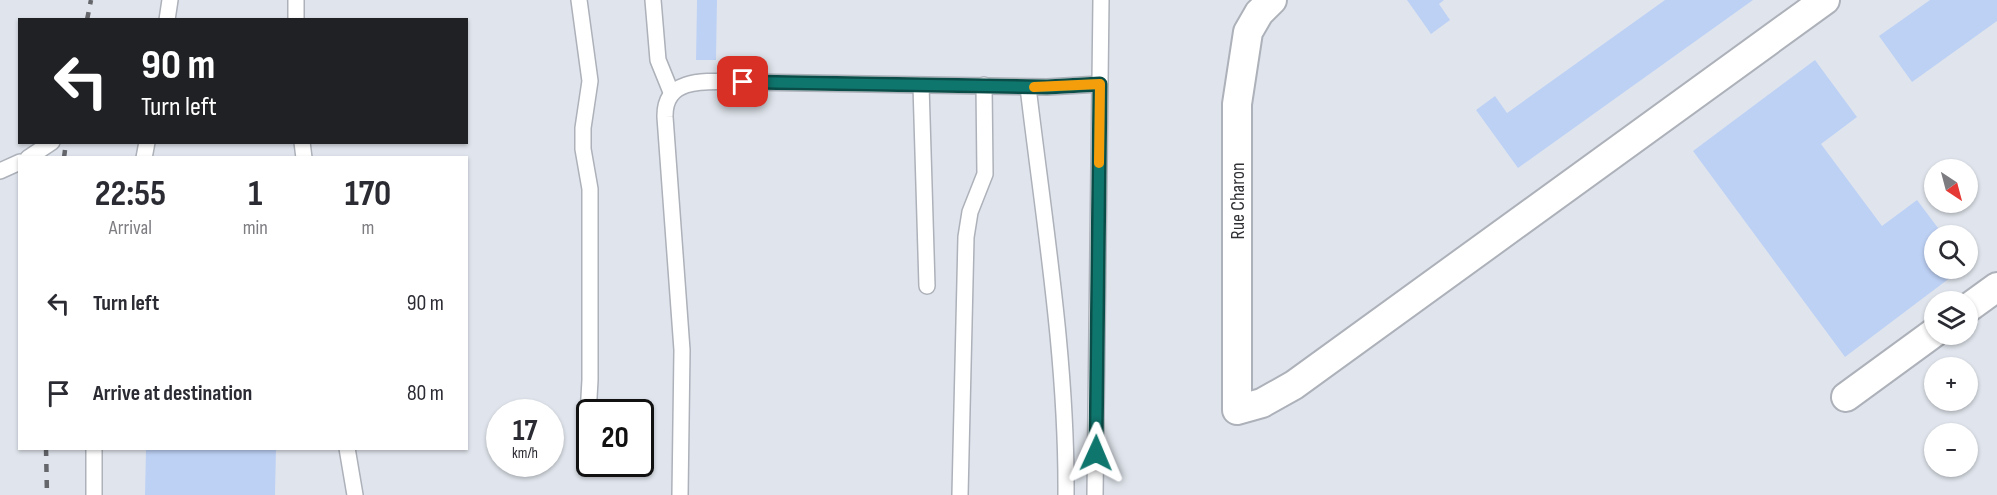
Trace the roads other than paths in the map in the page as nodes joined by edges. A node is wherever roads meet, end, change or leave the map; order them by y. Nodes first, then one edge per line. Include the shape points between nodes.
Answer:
1 (170, 0) edge
2 (296, 0) edge
3 (579, 0) edge
4 (653, 0) edge
5 (1101, 0) edge
6 (1272, 0) edge
7 (1825, 0) edge
8 (167, 18) edge
9 (296, 18) edge
10 (1100, 84) junction
11 (921, 85) junction
12 (984, 85) junction
13 (1028, 87) junction
14 (671, 92) junction
15 (49, 144) edge
16 (31, 156) edge
17 (18, 163) edge
18 (0, 171) edge
19 (927, 286) dead end
20 (1997, 287) edge
21 (1978, 301) edge
22 (1924, 340) edge
23 (1846, 397) dead end
24 (589, 399) edge
25 (94, 450) edge
26 (347, 450) edge
27 (94, 495) edge
28 (355, 495) edge
29 (680, 495) edge
30 (960, 495) edge
31 (1066, 495) edge
32 (1095, 495) edge

1 - 8 lane
2 - 9 lane
3 - 24 lane via 590,81 583,149 590,189
4 - 14 lane via 658,60
5 - 10 lane
6 - 7 street, Rue Charon via 1248,32 1238,104 1237,410 1262,403 1294,385
10 - 13 lane
10 - 32 lane
11 - 12 lane
11 - 14 lane via 704,83 688,84
11 - 19 lane
12 - 13 lane
12 - 30 lane via 986,166 966,237
13 - 31 lane via 1065,429
14 - 29 lane via 665,117 682,350
15 - 16 lane
17 - 18 lane
20 - 21 street
22 - 23 street
25 - 27 lane
26 - 28 lane

